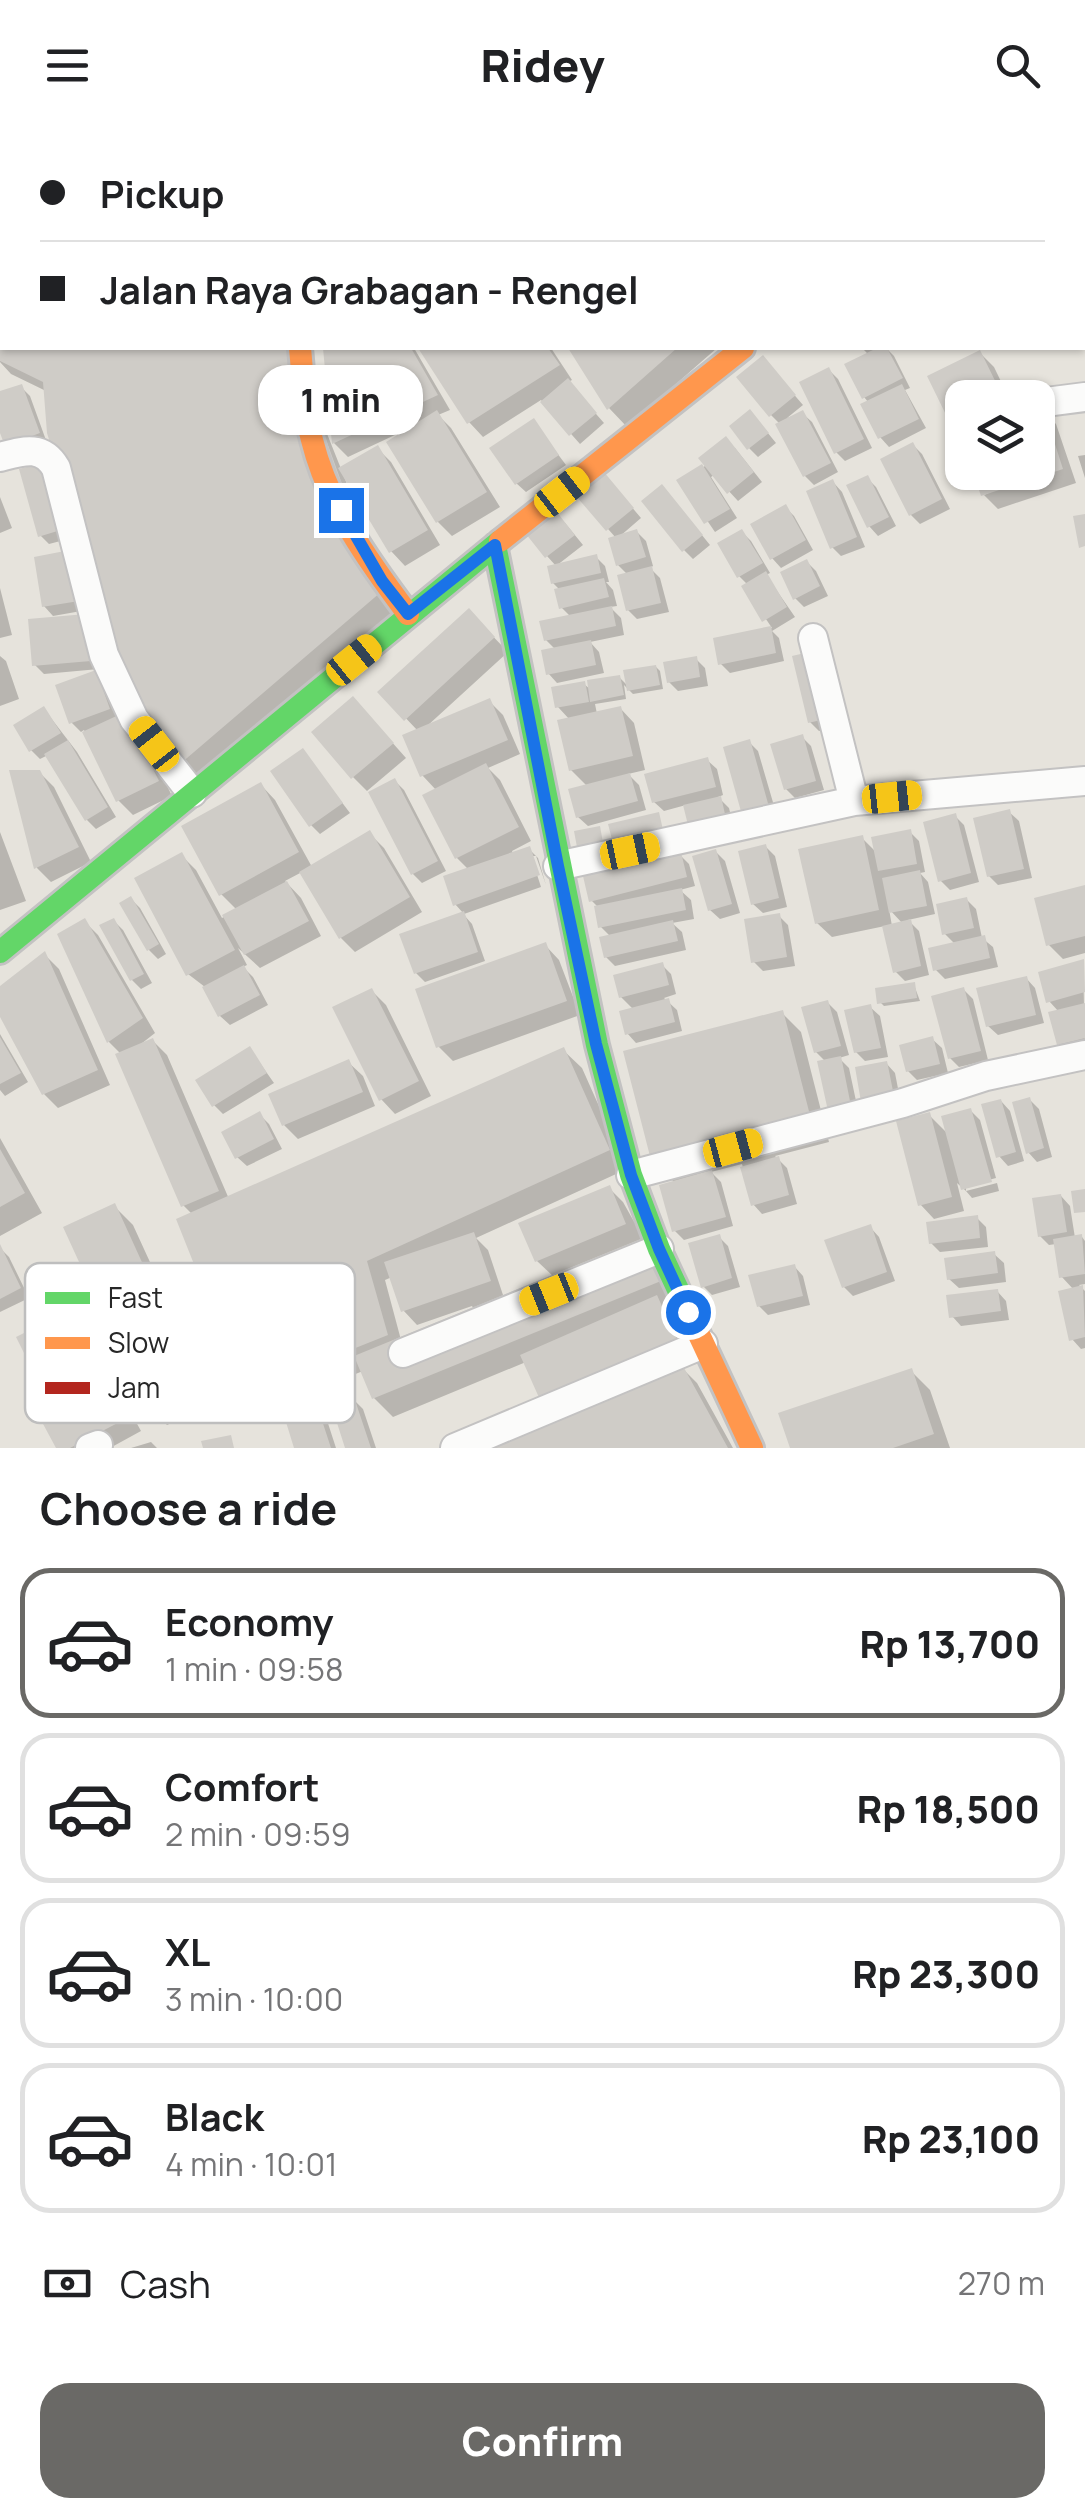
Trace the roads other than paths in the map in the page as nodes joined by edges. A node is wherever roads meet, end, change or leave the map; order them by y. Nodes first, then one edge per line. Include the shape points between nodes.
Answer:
1 (300, 350) edge
2 (740, 350) edge
3 (1085, 397) edge
4 (1055, 401) edge
5 (0, 457) edge
6 (495, 545) junction
7 (408, 614) junction
8 (812, 638) dead end
9 (1085, 782) edge
10 (192, 793) junction
11 (854, 801) junction
12 (558, 866) junction
13 (0, 952) edge
14 (1085, 1055) edge
15 (631, 1175) junction
16 (659, 1249) junction
17 (703, 1344) junction
18 (403, 1353) dead end
19 (455, 1448) edge
20 (752, 1448) edge

1 - 7 main road via 309,424 329,487
2 - 6 main road
3 - 4 street
5 - 10 street via 38,450 56,468 104,655 134,719
6 - 7 main road
6 - 12 main road
7 - 10 main road
8 - 11 street
9 - 11 street
10 - 13 main road
11 - 12 street
12 - 15 main road
14 - 15 street
15 - 16 main road
16 - 17 main road
16 - 18 street
17 - 19 street
17 - 20 main road

